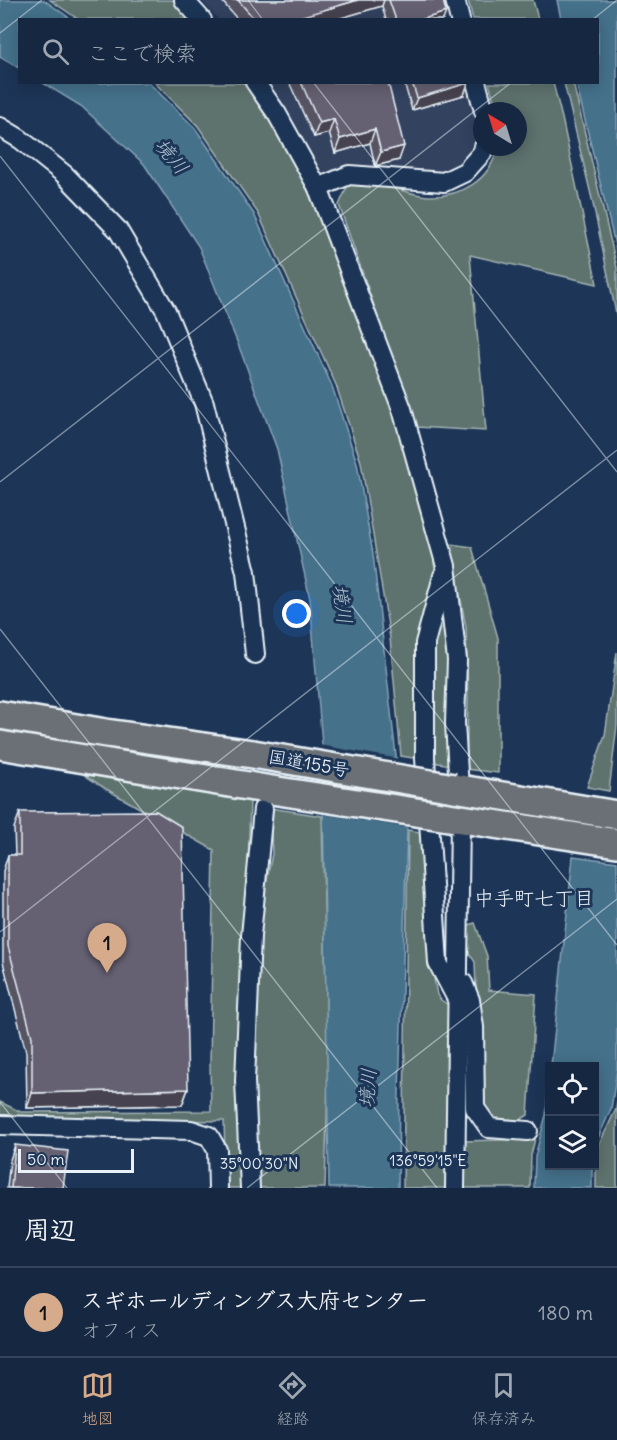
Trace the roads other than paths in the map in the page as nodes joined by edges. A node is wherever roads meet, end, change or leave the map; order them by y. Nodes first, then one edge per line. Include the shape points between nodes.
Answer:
1 (183, 0) edge
2 (455, 0) edge
3 (200, 18) edge
4 (460, 18) edge
5 (256, 84) edge
6 (476, 84) edge
7 (481, 102) edge
8 (0, 127) edge
9 (479, 156) edge
10 (318, 188) junction
11 (446, 566) junction
12 (255, 654) dead end
13 (0, 715) edge
14 (0, 745) edge
15 (459, 789) junction
16 (270, 800) junction
17 (617, 815) edge
18 (460, 819) junction
19 (617, 843) edge
20 (458, 973) junction
21 (458, 1001) junction
22 (0, 1125) edge
23 (528, 1131) dead end
24 (218, 1188) edge
25 (250, 1188) edge
26 (455, 1188) edge

1 - 3 street
2 - 4 street
5 - 10 street via 278,114
6 - 7 street
8 - 12 street via 64,174 117,230 166,311 204,403 246,572
9 - 10 street via 465,172 444,182 349,176
10 - 11 street via 402,410
11 - 15 street via 457,660
11 - 21 street via 426,643 425,758 438,963
13 - 15 highway, 国道155号, bridge
14 - 16 highway, 国道155号
15 - 17 highway, 国道155号
16 - 18 highway, 国道155号, bridge
16 - 25 street via 250,936 245,1081
18 - 19 highway, 国道155号
18 - 20 street
20 - 21 street
20 - 23 street via 470,1000 474,1027 475,1108 489,1128
21 - 26 street
22 - 24 street via 191,1131 209,1136 217,1150

